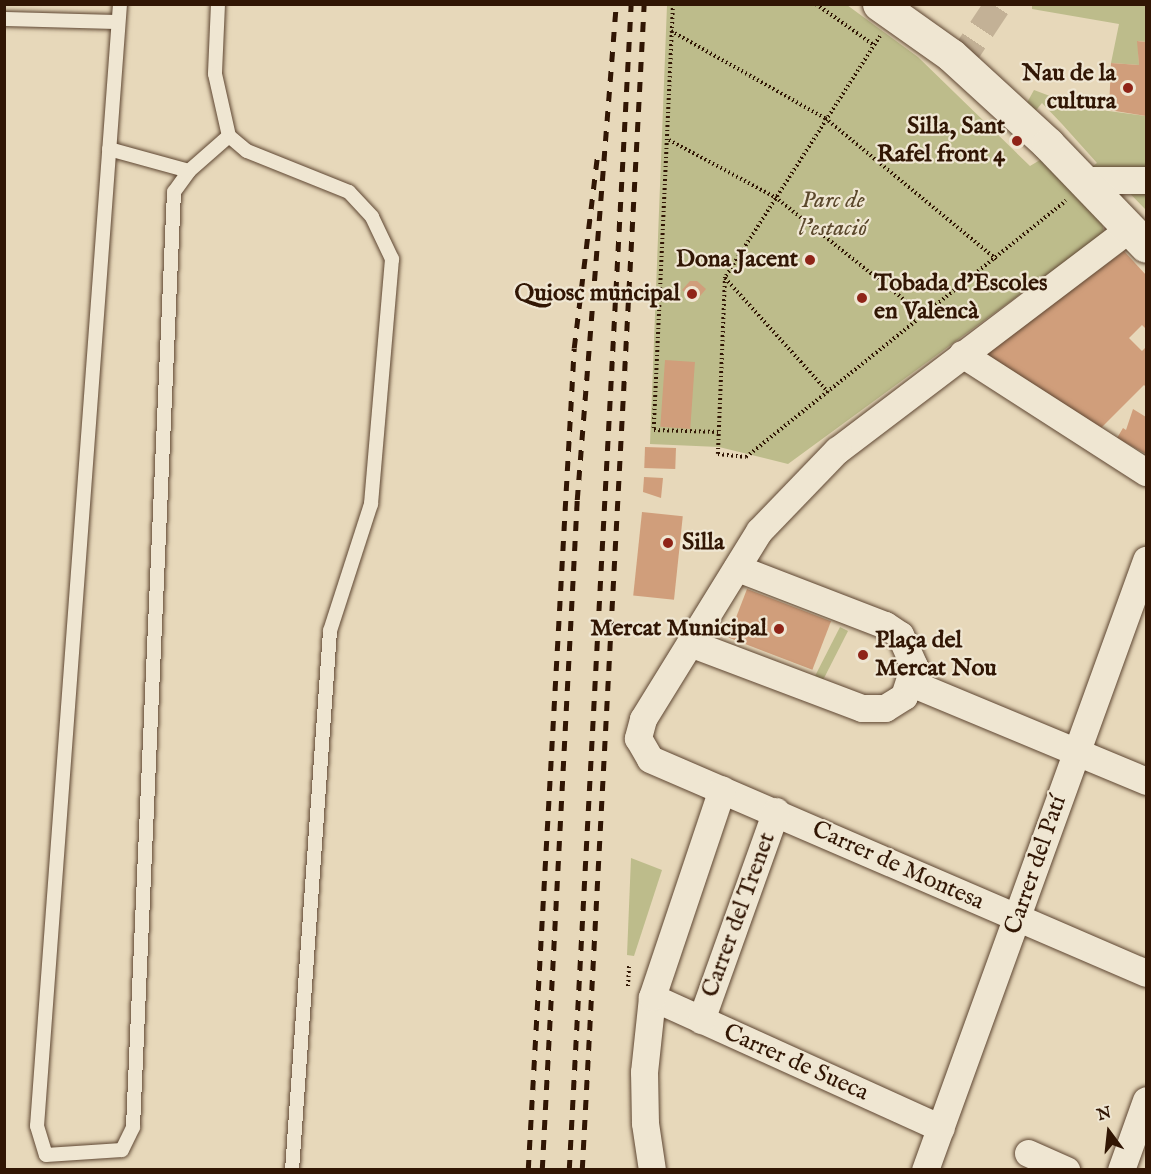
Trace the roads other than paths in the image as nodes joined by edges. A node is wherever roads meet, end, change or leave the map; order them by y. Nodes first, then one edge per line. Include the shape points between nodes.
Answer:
1 (120, 4) edge
2 (218, 4) edge
3 (881, 17) edge
4 (4, 19) edge
5 (118, 22) junction
6 (228, 136) junction
7 (108, 149) junction
8 (189, 171) junction
9 (1146, 180) edge
10 (1083, 187) road end
11 (1138, 237) edge
12 (962, 354) junction
13 (1146, 472) edge
14 (1146, 560) edge
15 (737, 568) junction
16 (690, 643) junction
17 (911, 683) junction
18 (1076, 751) junction
19 (1146, 781) edge
20 (722, 789) junction
21 (776, 811) junction
22 (1017, 919) junction
23 (1146, 973) edge
24 (652, 997) junction
25 (701, 1020) junction
26 (1146, 1100) edge
27 (941, 1128) junction
28 (1028, 1154) dead end
29 (292, 1170) edge
30 (651, 1170) edge
31 (926, 1170) edge
32 (1066, 1170) edge
33 (1120, 1170) edge

1 - 5 lane
2 - 6 lane via 215,74
3 - 11 street via 951,55 1048,144
4 - 5 lane
5 - 7 lane
6 - 8 lane
6 - 29 lane via 247,151 349,192 372,217 392,259 371,504 330,631
7 - 8 lane
7 - 8 lane via 37,1126 46,1155 122,1150 134,1127 174,192
9 - 10 street
11 - 12 street
12 - 13 street
12 - 15 street via 837,450 759,531
14 - 18 street, Carrer del Patí
15 - 16 street
15 - 17 street via 885,625 900,635 910,650 914,666
16 - 17 street via 862,708 885,708 904,696
16 - 20 street, Carrer de Montesa via 643,719 638,738 650,759
17 - 18 street
18 - 19 street
18 - 22 street, Carrer del Patí
20 - 21 street, Carrer de Montesa
20 - 24 street
21 - 22 street, Carrer de Montesa
21 - 25 street, Carrer del Trenet
22 - 23 street, Carrer de Montesa
22 - 27 street, Carrer del Patí
24 - 25 street, Carrer de Sueca
24 - 30 street via 644,1072
25 - 27 street, Carrer de Sueca
26 - 33 street
27 - 31 street, Carrer del Patí
28 - 32 street

